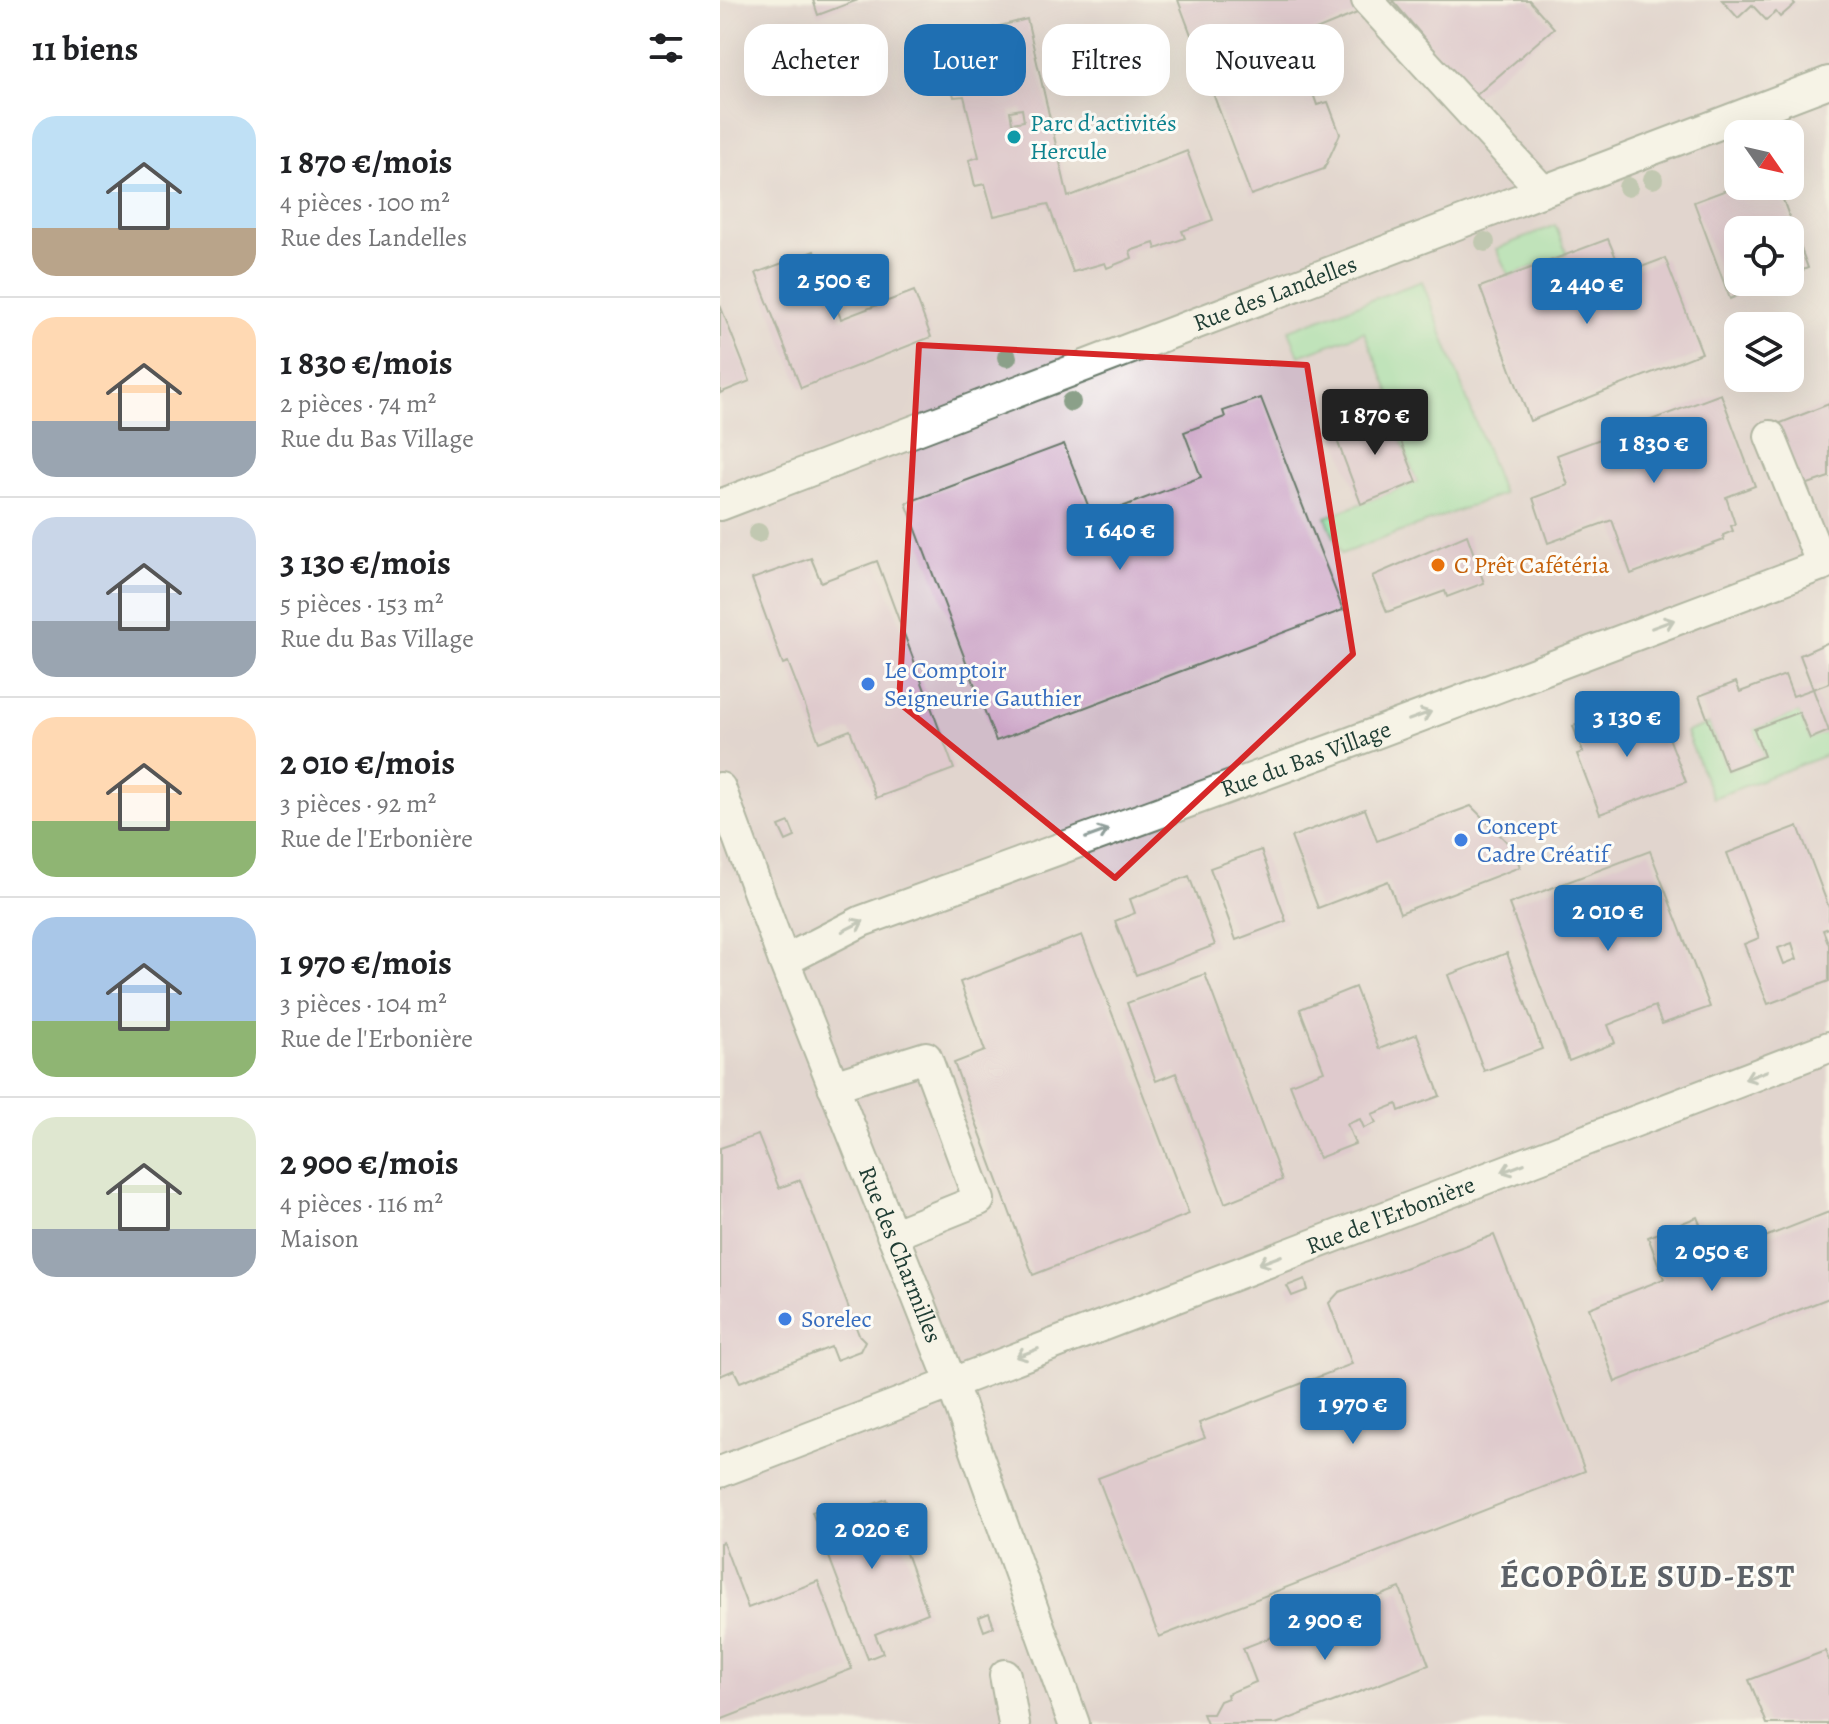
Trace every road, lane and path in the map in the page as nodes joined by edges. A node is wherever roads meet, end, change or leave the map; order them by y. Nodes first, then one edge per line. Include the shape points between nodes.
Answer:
1 (1367, 0) edge
2 (1829, 82) edge
3 (1542, 190) junction
4 (1770, 436) dead end
5 (720, 505) edge
6 (1826, 564) edge
7 (720, 788) edge
8 (784, 961) junction
9 (1829, 1047) edge
10 (833, 1086) junction
11 (892, 1235) junction
12 (952, 1384) junction
13 (720, 1472) edge
14 (1005, 1675) dead end
15 (1014, 1724) edge
16 (1074, 1724) edge

1 - 3 street
2 - 3 street, Rue des Landelles
3 - 5 street, Rue des Landelles
4 - 6 street
8 -> 6 street, Rue du Bas Village via 862,921
7 - 8 street, Rue des Charmilles
8 - 10 street, Rue des Charmilles
9 -> 12 street, Rue de l'Erbonière
10 - 11 street, Rue des Charmilles
10 - 11 street via 926,1057 979,1200
11 - 12 street, Rue des Charmilles
12 - 13 street, Rue de l'Erbonière
12 - 16 street, Rue des Charmilles
14 - 15 street

